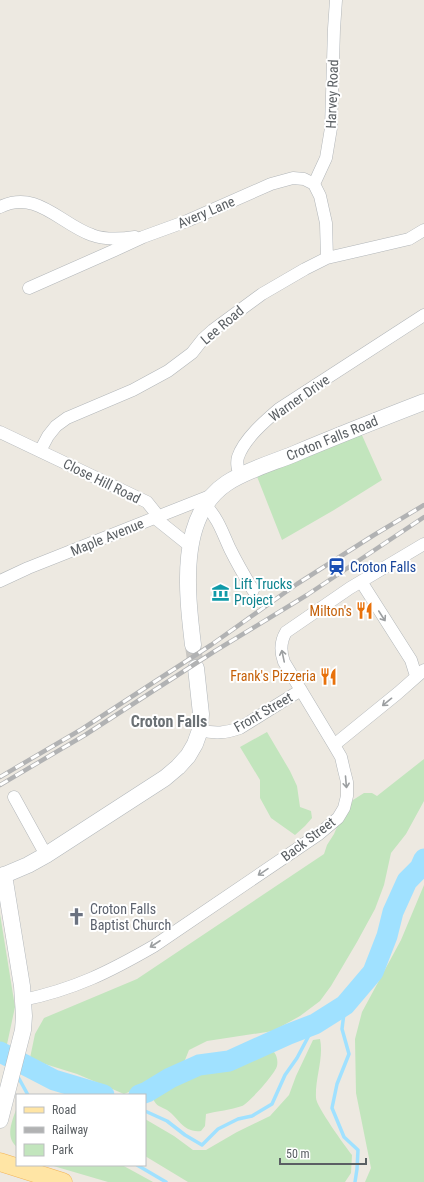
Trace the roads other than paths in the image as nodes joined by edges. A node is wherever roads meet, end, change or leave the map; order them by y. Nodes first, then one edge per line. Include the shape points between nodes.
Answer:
1 (336, 0) edge
2 (314, 184) junction
3 (0, 207) edge
4 (424, 230) edge
5 (143, 237) junction
6 (398, 242) junction
7 (424, 242) edge
8 (327, 258) junction
9 (29, 288) dead end
10 (424, 315) edge
11 (424, 402) edge
12 (0, 432) edge
13 (40, 451) junction
14 (240, 476) junction
15 (210, 500) junction
16 (155, 518) junction
17 (424, 544) edge
18 (190, 546) junction
19 (0, 581) edge
20 (362, 583) junction
21 (253, 590) dead end
22 (193, 645) tunnel mouth
23 (196, 668) tunnel mouth
24 (420, 673) edge
25 (300, 690) junction
26 (200, 730) junction
27 (334, 745) junction
28 (14, 798) dead end
29 (46, 855) junction
30 (2, 876) edge
31 (23, 1000) junction
32 (0, 1120) edge
33 (0, 1162) edge
34 (63, 1182) edge

1 - 2 street, Harvey Road via 331,128 326,158
2 - 5 street, Avery Lane via 304,179 283,180
2 - 8 street via 320,196 326,223
3 - 5 street via 18,201 33,203 93,236 124,239
4 - 6 street, Lee Road
5 - 9 street, Avery Lane
6 - 7 street
6 - 8 street, Lee Road
8 - 13 street, Lee Road via 262,294 213,330 192,353 168,371 133,390 67,418 56,426
10 - 14 street, Warner Drive via 279,408 243,446 237,467
11 - 14 main road, Croton Falls Road
12 - 13 street, Close Hill Road
13 - 16 street, Close Hill Road via 147,502 155,512
14 - 15 main road via 226,484
15 - 16 street, Maple Avenue
15 - 18 main road via 199,520
15 - 21 street via 212,512 230,550
16 - 18 street, Close Hill Road
16 - 19 street, Maple Avenue
17 - 20 street, Front Street
18 - 22 main road via 187,584
20 -> 24 street
25 -> 20 street, Front Street via 281,653 286,632 350,588
23 - 26 main road via 201,714
24 -> 27 street
25 - 26 street, Front Street via 277,709 240,728 219,734
25 - 27 street, Back Street
26 - 29 main road via 188,756 178,767
27 -> 31 street, Back Street via 341,757 347,796 344,808 330,825 154,946 92,980
28 - 29 street
29 - 30 main road
30 - 31 main road
31 - 32 main road via 23,1030
33 - 34 main road

